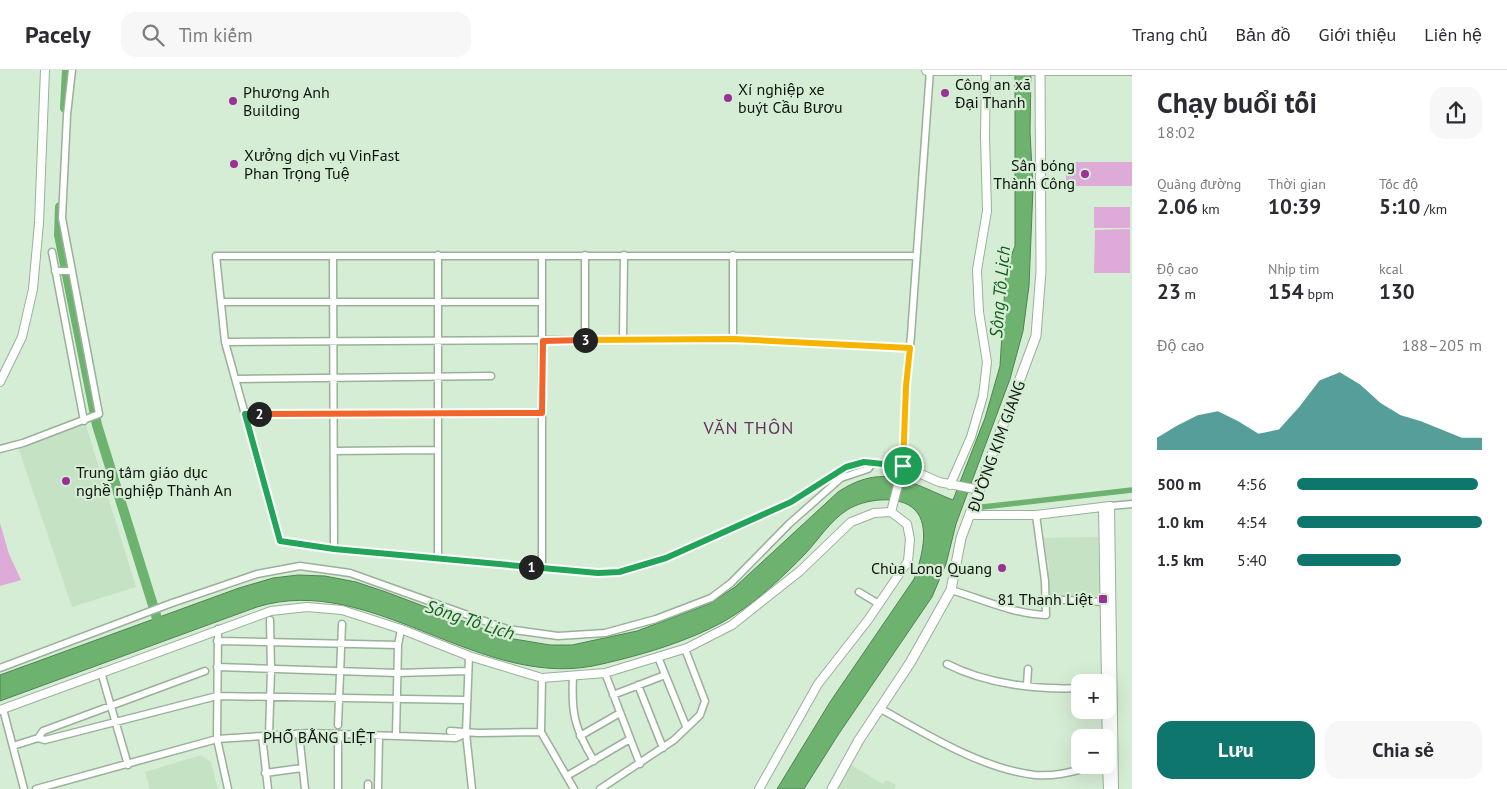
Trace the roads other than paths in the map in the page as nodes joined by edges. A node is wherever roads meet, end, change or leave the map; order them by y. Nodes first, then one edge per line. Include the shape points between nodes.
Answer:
1 (45, 70) edge
2 (72, 70) edge
3 (929, 70) edge
4 (1040, 70) edge
5 (1073, 70) edge
6 (1132, 70) edge
7 (986, 71) edge
8 (1008, 71) edge
9 (1034, 71) edge
10 (52, 252) dead end
11 (585, 255) junction
12 (624, 255) junction
13 (733, 255) junction
14 (333, 256) junction
15 (438, 256) junction
16 (542, 256) junction
17 (916, 256) junction
18 (67, 270) junction
19 (55, 271) junction
20 (221, 302) junction
21 (542, 302) junction
22 (438, 303) junction
23 (333, 304) junction
24 (625, 339) junction
25 (733, 339) junction
26 (585, 340) junction
27 (333, 341) junction
28 (438, 341) junction
29 (543, 341) junction
30 (226, 342) junction
31 (910, 348) junction
32 (438, 376) junction
33 (491, 376) dead end
34 (334, 377) junction
35 (236, 379) junction
36 (0, 382) edge
37 (438, 413) junction
38 (542, 413) junction
39 (245, 414) junction
40 (334, 414) junction
41 (84, 421) junction
42 (0, 449) edge
43 (334, 450) junction
44 (438, 450) junction
45 (873, 463) junction
46 (903, 470) junction
47 (952, 485) junction
48 (976, 489) junction
49 (1132, 504) edge
50 (1106, 507) junction
51 (891, 512) junction
52 (970, 515) junction
53 (1036, 515) junction
54 (334, 549) junction
55 (438, 558) junction
56 (542, 568) junction
57 (951, 590) junction
58 (859, 592) dead end
59 (1046, 599) junction
60 (1105, 602) junction
61 (879, 604) junction
62 (270, 620) dead end
63 (342, 624) dead end
64 (218, 629) junction
65 (401, 629) junction
66 (217, 641) junction
67 (271, 641) junction
68 (340, 644) junction
69 (398, 645) junction
70 (685, 649) junction
71 (468, 656) junction
72 (658, 657) junction
73 (947, 664) dead end
74 (217, 667) junction
75 (0, 668) edge
76 (1028, 669) dead end
77 (271, 670) junction
78 (205, 671) dead end
79 (101, 672) junction
80 (340, 672) junction
81 (467, 672) junction
82 (605, 672) junction
83 (397, 673) junction
84 (1106, 674) edge
85 (665, 675) junction
86 (573, 677) junction
87 (542, 678) junction
88 (638, 685) junction
89 (1027, 685) junction
90 (1071, 688) edge
91 (613, 695) junction
92 (217, 696) junction
93 (270, 696) junction
94 (339, 699) junction
95 (397, 700) junction
96 (466, 700) junction
97 (111, 707) junction
98 (2, 709) edge
99 (881, 710) junction
100 (620, 713) junction
101 (115, 721) junction
102 (338, 725) dead end
103 (686, 726) junction
104 (450, 731) dead end
105 (541, 732) junction
106 (466, 733) junction
107 (299, 734) junction
108 (342, 735) junction
109 (266, 736) junction
110 (396, 736) junction
111 (580, 736) junction
112 (380, 737) junction
113 (38, 738) junction
114 (217, 739) junction
115 (630, 739) junction
116 (13, 746) junction
117 (663, 748) junction
118 (594, 761) junction
119 (640, 764) junction
120 (128, 765) junction
121 (302, 768) junction
122 (265, 773) junction
123 (1071, 773) edge
124 (1107, 774) edge
125 (567, 776) junction
126 (24, 789) edge
127 (36, 789) edge
128 (228, 789) edge
129 (268, 789) edge
130 (305, 789) edge
131 (338, 789) edge
132 (378, 789) edge
133 (472, 789) edge
134 (574, 789) edge
135 (600, 789) edge
136 (760, 789) edge
137 (832, 789) edge
138 (1108, 789) edge
139 (1114, 789) edge

1 - 36 street via 33,289 22,338
2 - 18 street via 66,115 62,218
3 - 7 main road
3 - 17 street
4 - 5 main road
4 - 9 main road
4 - 48 main road, ĐƯỜNG KIM GIANG via 1041,271 1036,336
5 - 6 main road
7 - 8 main road
7 - 47 street via 987,211 977,270 979,312 987,362 983,396
8 - 9 main road
10 - 19 street
11 - 12 street
11 - 16 street
11 - 26 street
12 - 13 street
12 - 24 street
13 - 17 street
13 - 25 street
14 - 15 street
14 - 20 street via 216,256
14 - 23 street
15 - 16 street
15 - 22 street
16 - 21 street
17 - 31 street
18 - 19 street
18 - 41 street via 99,414
19 - 41 street
20 - 23 street
20 - 30 street
21 - 22 street
21 - 29 street
22 - 23 street
22 - 28 street
23 - 27 street
24 - 25 street
24 - 26 street
25 - 31 street
26 - 29 street
27 - 28 street
27 - 30 street
27 - 34 street
28 - 29 street
28 - 32 street
29 - 38 street
30 - 35 street
31 - 46 street
32 - 33 street
32 - 34 street
32 - 37 street
34 - 35 street
34 - 40 street
35 - 39 street
37 - 38 street
37 - 40 street
37 - 44 street
38 - 56 street
39 - 40 street
39 - 54 street via 280,541
40 - 43 street
41 - 42 street
43 - 44 street
43 - 54 street
44 - 55 street
45 - 46 street
45 - 56 street via 846,467 791,502 666,558 619,572
45 - 75 street via 868,469 841,478 789,524 731,583 711,598 656,619 605,633 558,636 507,628 350,573 300,566 248,577
46 - 47 street
46 - 51 street
47 - 48 street
48 - 52 main road, ĐƯỜNG KIM GIANG
49 - 50 street
50 - 53 street
50 - 60 street
50 - 139 street
51 - 61 street via 907,524 910,540 908,561
51 - 70 street via 874,513 851,522 732,625
52 - 53 street
52 - 57 main road, ĐƯỜNG KIM GIANG via 960,538
53 - 59 street
54 - 55 street
55 - 56 street
57 - 59 street via 1022,612 1046,615
57 - 99 main road, ĐƯỜNG KIM GIANG
58 - 61 street
59 - 60 street
60 - 84 street
61 - 136 street via 818,684
62 - 67 street
63 - 68 street
64 - 65 street via 271,611 307,607 342,610
64 - 66 street
64 - 79 street
65 - 69 street
65 - 71 street
66 - 67 street
66 - 74 street
67 - 68 street
67 - 77 street
68 - 69 street
68 - 80 street
69 - 83 street
70 - 72 street
70 - 103 street via 705,702 700,716
71 - 81 street
71 - 87 street
72 - 82 street
72 - 85 street
73 - 89 street via 974,675
74 - 77 street
74 - 92 street
76 - 89 street
77 - 80 street
77 - 93 street
78 - 97 street
79 - 97 street
79 - 98 street
80 - 83 street
80 - 94 street
81 - 83 street
81 - 96 street
82 - 86 street
82 - 91 street
83 - 95 street
85 - 88 street
85 - 103 street
86 - 87 street
86 - 111 street via 571,706
87 - 105 street
88 - 91 street
88 - 117 street
89 - 90 street
91 - 100 street
92 - 93 street
92 - 101 street
92 - 114 street
93 - 94 street
93 - 109 street
94 - 95 street
94 - 102 street
95 - 96 street
95 - 110 street
96 - 106 street
97 - 101 street
97 - 113 street via 43,731
98 - 116 street
99 - 123 street via 964,754 998,766 1036,775
99 - 137 main road, ĐƯỜNG KIM GIANG via 859,740
100 - 111 street
100 - 115 street
101 - 113 street via 45,740
101 - 120 street
103 - 117 street
104 - 106 street
105 - 106 street, PHỐ BẰNG LIỆT
105 - 125 street
106 - 110 street, PHỐ BẰNG LIỆT via 456,738
106 - 133 street
107 - 108 street, PHỐ BẰNG LIỆT
107 - 109 street, PHỐ BẰNG LIỆT
107 - 121 street
108 - 112 street, PHỐ BẰNG LIỆT
108 - 131 street via 338,740
109 - 114 street, PHỐ BẰNG LIỆT
109 - 122 street
110 - 112 street, PHỐ BẰNG LIỆT
111 - 118 street
112 - 132 street
113 - 116 street
114 - 120 street, PHỐ BẰNG LIỆT
114 - 128 street
115 - 118 street
115 - 119 street
116 - 126 street
117 - 119 street
118 - 125 street
119 - 135 street
120 - 127 street, PHỐ BẰNG LIỆT
121 - 122 street
121 - 130 street
122 - 129 street
124 - 138 street
125 - 134 street

